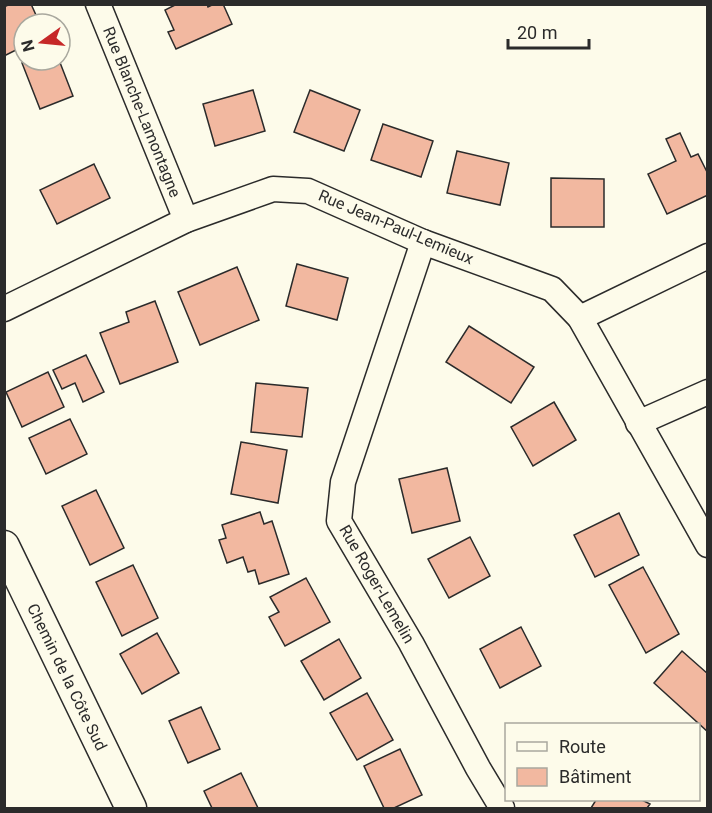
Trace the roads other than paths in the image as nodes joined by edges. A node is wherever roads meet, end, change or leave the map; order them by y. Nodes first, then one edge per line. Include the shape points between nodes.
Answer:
1 (98, 4) edge
2 (186, 220) junction
3 (423, 242) junction
4 (708, 256) edge
5 (4, 309) edge
6 (580, 318) junction
7 (708, 392) edge
8 (638, 423) junction
9 (708, 545) edge
10 (4, 546) edge
11 (131, 808) edge
12 (502, 808) edge

1 - 2 street, Rue Blanche-Lamontagne
2 - 3 street, Rue Jean-Paul-Lemieux via 273,189 308,191
2 - 5 street, Rue Jean-Paul-Lemieux
3 - 6 street, Rue Jean-Paul-Lemieux via 552,289
3 - 12 street, Rue Roger-Lemelin via 343,482 339,521
4 - 6 street
6 - 8 street, Rue Jean-Paul-Lemieux
7 - 8 street
8 - 9 street, Rue Jean-Paul-Lemieux
10 - 11 street, Chemin de la Côte Sud

